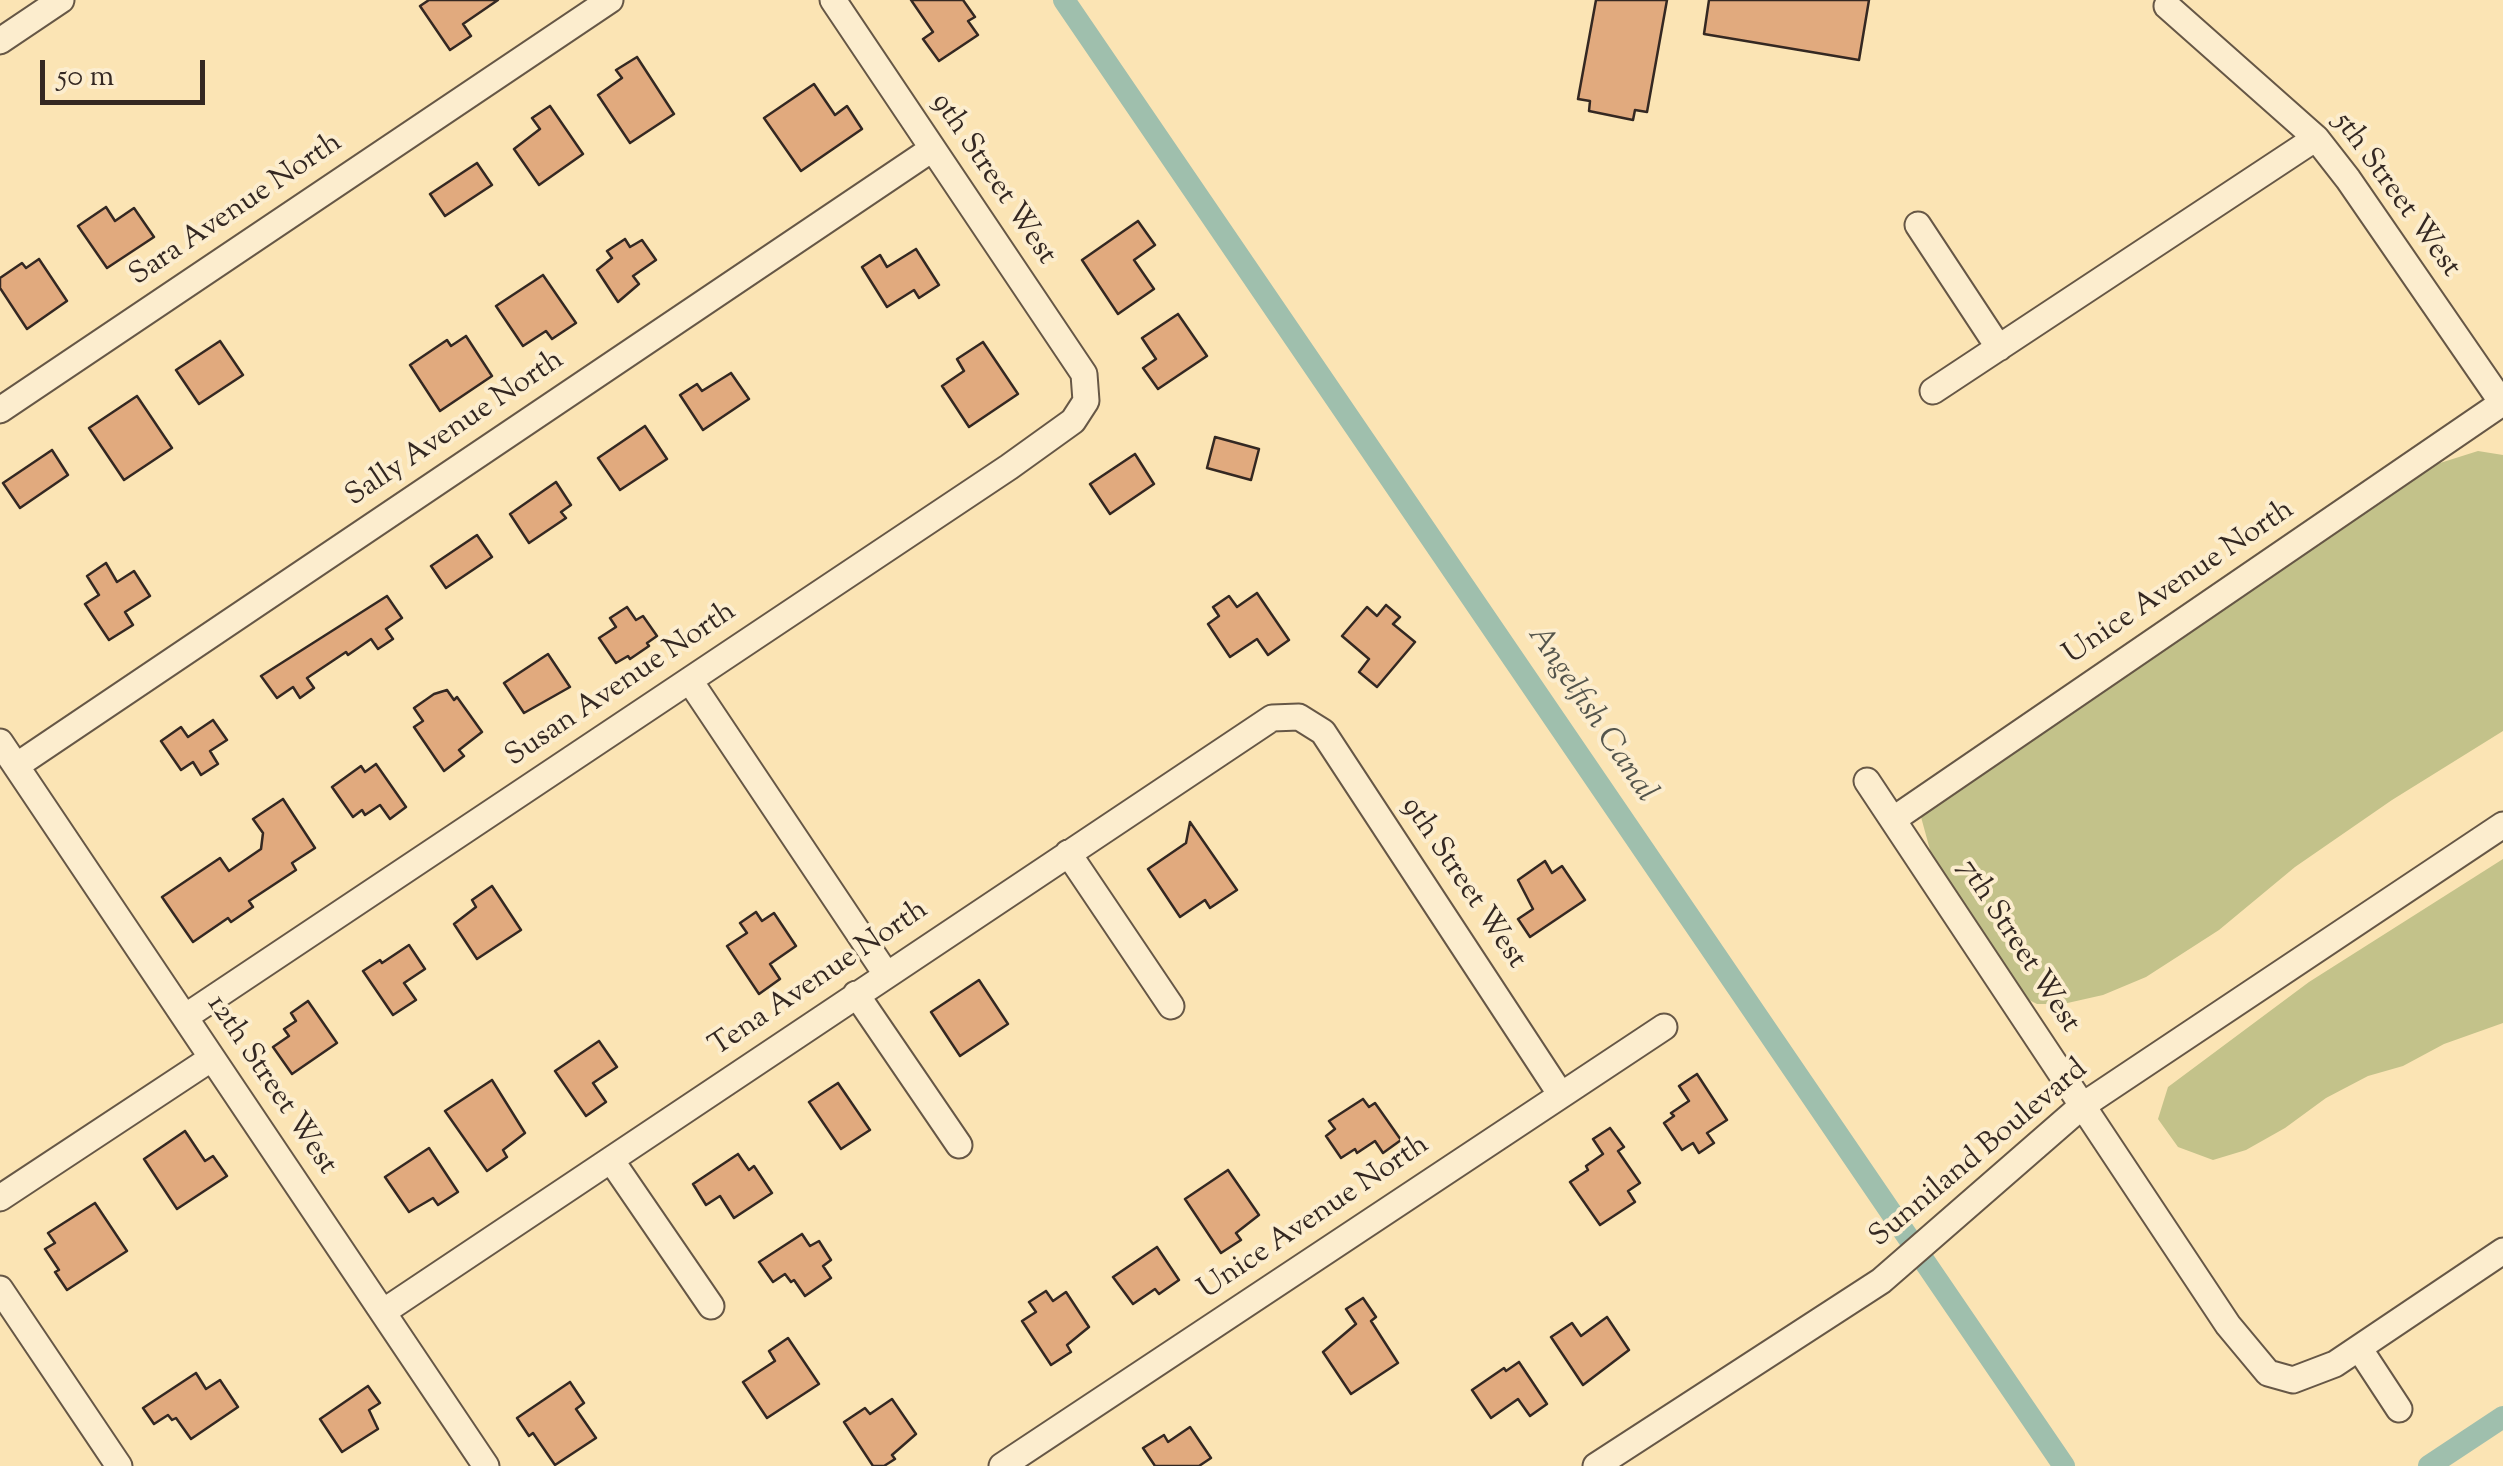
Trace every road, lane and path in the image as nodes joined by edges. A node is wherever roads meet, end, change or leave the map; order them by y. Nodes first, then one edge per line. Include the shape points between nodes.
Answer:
1 (62, 0) edge
2 (610, 0) edge
3 (833, 0) edge
4 (2167, 6) dead end
5 (0, 41) edge
6 (2316, 138) junction
7 (932, 148) junction
8 (1918, 225) dead end
9 (1998, 348) junction
10 (1934, 391) dead end
11 (1086, 401) joint
12 (2502, 403) edge
13 (0, 410) edge
14 (690, 681) junction
15 (1299, 718) joint
16 (0, 742) edge
17 (16, 766) junction
18 (1868, 781) dead end
19 (1894, 820) junction
20 (2503, 824) edge
21 (1068, 853) junction
22 (886, 974) junction
23 (856, 994) junction
24 (1171, 1006) dead end
25 (185, 1017) junction
26 (1664, 1028) dead end
27 (212, 1058) junction
28 (1561, 1095) junction
29 (2082, 1106) junction
30 (959, 1145) dead end
31 (611, 1160) junction
32 (0, 1198) edge
33 (2503, 1252) edge
34 (0, 1289) edge
35 (711, 1306) dead end
36 (382, 1312) junction
37 (2359, 1348) junction
38 (2398, 1410) dead end
39 (119, 1466) edge
40 (486, 1466) edge
41 (1002, 1466) edge
42 (1596, 1466) edge

1 - 5 street
2 - 13 street, Sara Avenue North
3 - 7 street, 9th Street West
4 - 6 street, 5th Street West
6 - 9 street
6 - 12 street, 5th Street West
7 - 11 street, 9th Street West via 1084,374
7 - 17 street, Sally Avenue North
8 - 9 street
9 - 10 street
11 - 14 street, Susan Avenue North via 1072,421 1025,455
12 - 19 street, Unice Avenue North
14 - 22 street
14 - 25 street, Susan Avenue North
15 - 21 street, Tena Avenue North via 1272,718
15 - 28 street, 9th Street West via 1322,732
16 - 17 street, 12th Street West
17 - 25 street, 12th Street West
18 - 19 street, 7th Street West
19 - 29 street, 7th Street West
20 - 29 street, Sunniland Boulevard
21 - 22 street, Tena Avenue North
21 - 24 street
22 - 23 street, Tena Avenue North
23 - 30 street
23 - 31 street, Tena Avenue North
25 - 27 street, 12th Street West
26 - 28 street, Unice Avenue North
27 - 32 street
27 - 36 street, 12th Street West
28 - 41 street, Unice Avenue North
29 - 37 street, 7th Street West via 2228,1326 2268,1373 2293,1380
29 - 42 street, Sunniland Boulevard via 1880,1281
31 - 35 street
31 - 36 street, Tena Avenue North
33 - 37 street
34 - 39 street
36 - 40 street, 12th Street West
37 - 38 street

